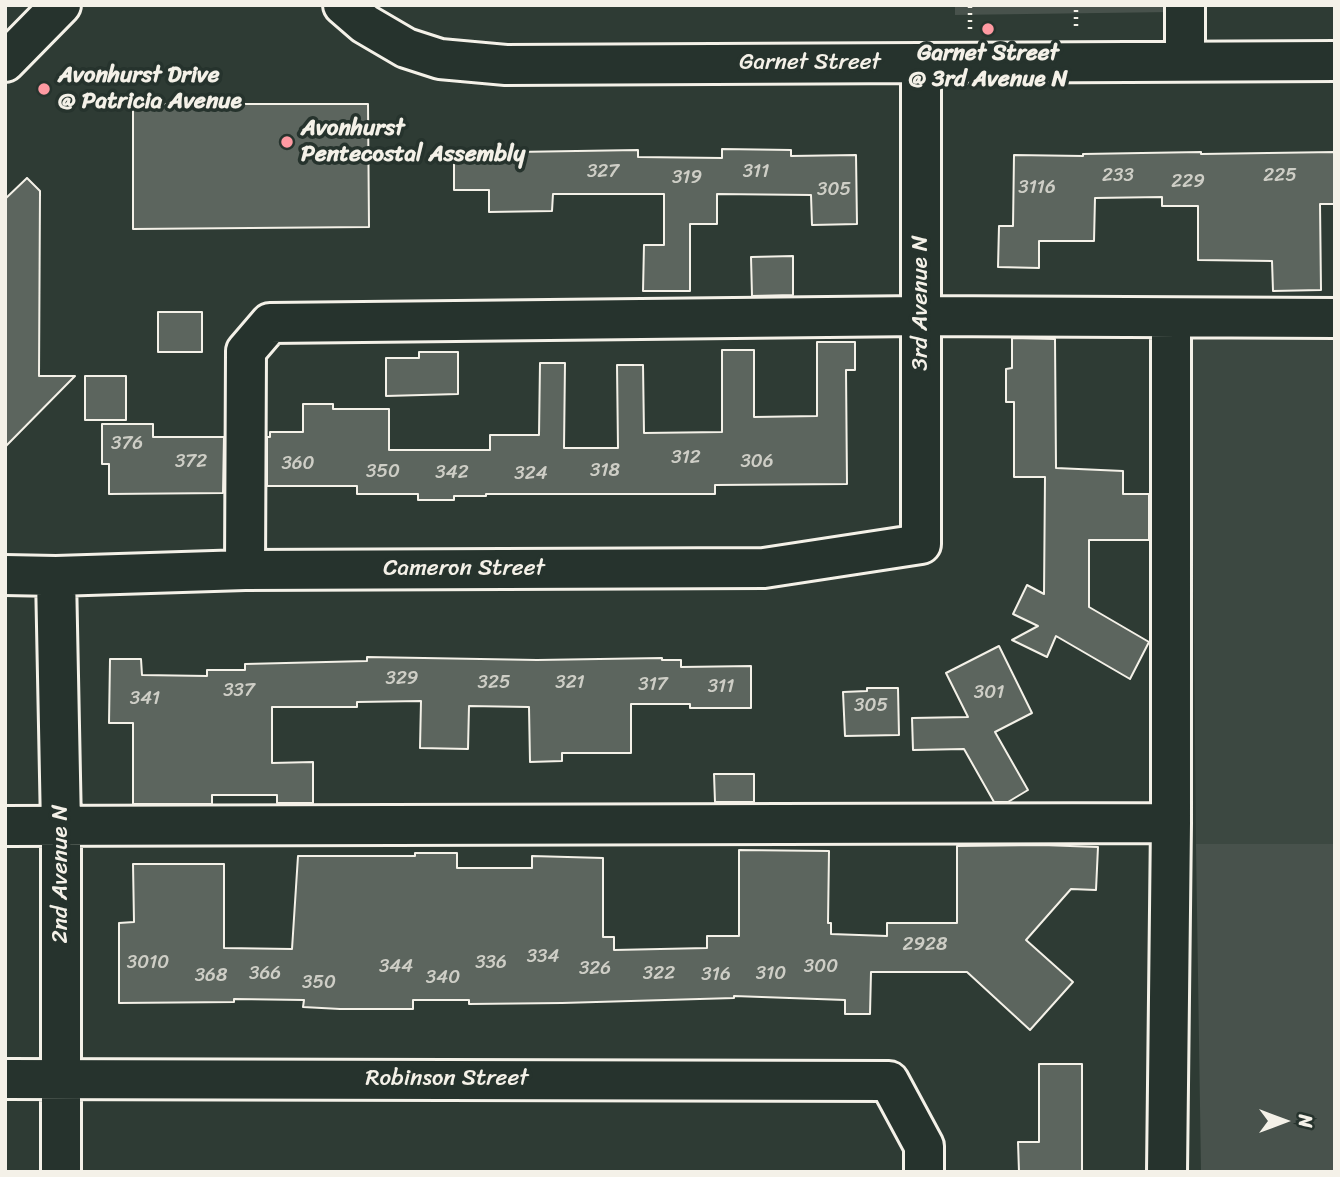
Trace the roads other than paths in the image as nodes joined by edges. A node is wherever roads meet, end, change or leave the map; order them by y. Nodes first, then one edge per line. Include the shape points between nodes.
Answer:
1 (61, 5) edge
2 (342, 5) edge
3 (1185, 5) edge
4 (1185, 61) junction
5 (1335, 61) edge
6 (5, 62) edge
7 (922, 63) junction
8 (920, 316) junction
9 (1171, 318) junction
10 (1335, 318) edge
11 (922, 544) joint
12 (245, 570) junction
13 (5, 575) edge
14 (56, 576) junction
15 (1171, 823) junction
16 (61, 825) junction
17 (5, 826) edge
18 (5, 1079) edge
19 (61, 1079) junction
20 (61, 1172) edge
21 (925, 1172) edge
22 (1167, 1172) edge

1 - 6 street
2 - 7 street, Garnet Street via 406,48 440,59 506,65
3 - 4 street
4 - 5 street, Garnet Street
4 - 7 street, Garnet Street
7 - 8 street, 3rd Avenue N
8 - 9 street
8 - 11 street, 3rd Avenue N
8 - 12 street via 270,323 246,351
9 - 10 street
9 - 15 street
11 - 12 street, Cameron Street via 764,568
12 - 14 street, Cameron Street
13 - 14 street, Cameron Street
14 - 16 street, 2nd Avenue N
15 - 16 street
15 - 22 street
16 - 17 street
16 - 19 street, 2nd Avenue N
18 - 19 street, Robinson Street
19 - 20 street, 2nd Avenue N
19 - 21 street, Robinson Street via 889,1081 924,1146

